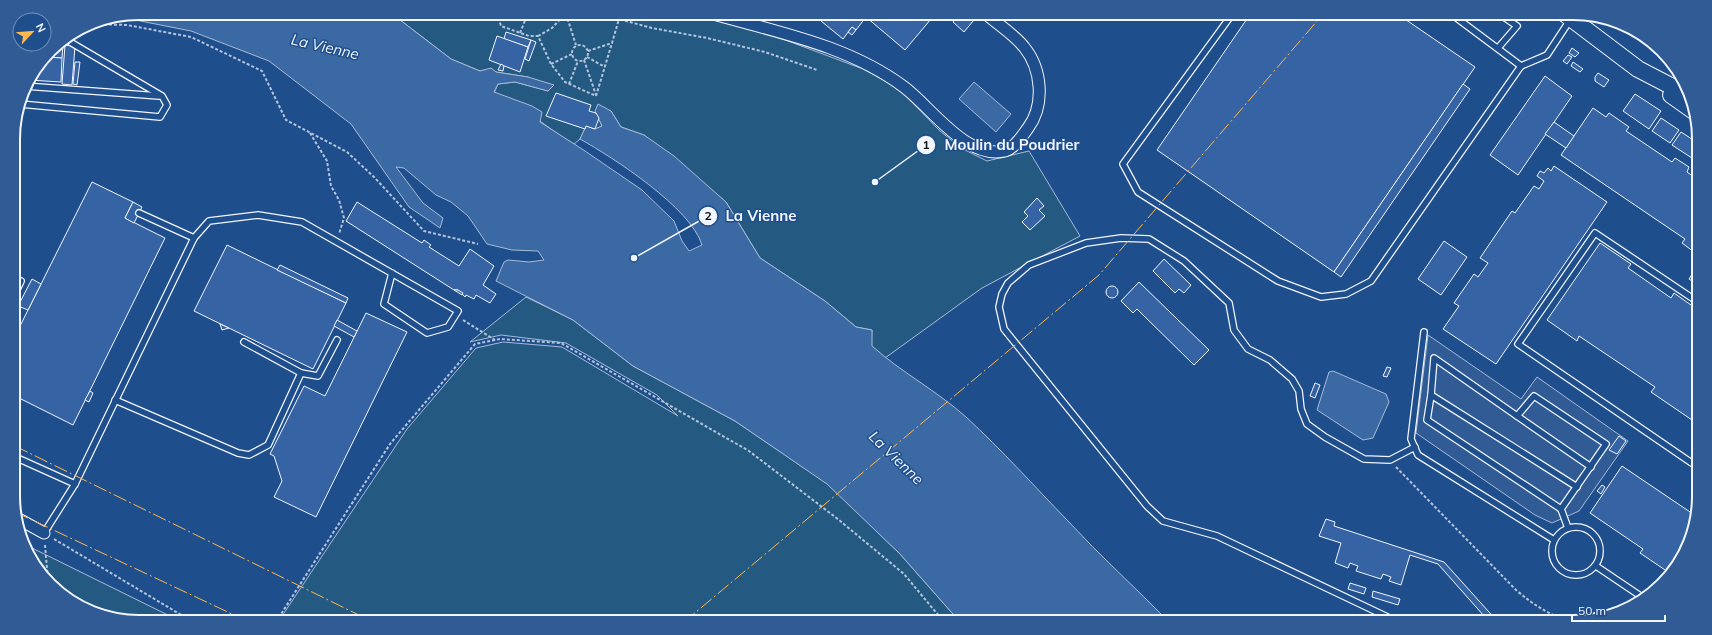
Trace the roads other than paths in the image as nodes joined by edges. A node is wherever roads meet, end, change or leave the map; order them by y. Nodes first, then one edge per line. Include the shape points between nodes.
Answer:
1 (734, 20) edge
2 (993, 20) edge
3 (1228, 20) edge
4 (1460, 20) edge
5 (1508, 20) edge
6 (1566, 20) edge
7 (1573, 20) edge
8 (70, 42) edge
9 (1498, 48) junction
10 (1521, 66) junction
11 (1653, 78) junction
12 (32, 86) edge
13 (1683, 92) edge
14 (162, 96) junction
15 (25, 104) edge
16 (1688, 107) edge
17 (139, 213) dead end
18 (194, 238) junction
19 (392, 273) junction
20 (1692, 298) edge
21 (1424, 332) dead end
22 (337, 340) dead end
23 (244, 342) dead end
24 (302, 373) junction
25 (1431, 395) junction
26 (115, 400) junction
27 (1517, 416) junction
28 (1415, 447) junction
29 (20, 459) edge
30 (1692, 463) edge
31 (1590, 467) junction
32 (75, 484) junction
33 (1577, 487) junction
34 (1561, 509) junction
35 (23, 521) edge
36 (1568, 528) junction
37 (44, 533) joint
38 (1554, 540) junction
39 (1596, 566) junction
40 (1638, 595) edge
41 (1383, 615) edge

1 - 2 street via 829,47 855,58 904,87 951,132 985,151 1005,151 1018,142 1032,122 1039,97 1038,75 1024,47
3 - 10 lane via 1123,164 1138,192 1278,281 1321,297 1346,294 1371,281
4 - 9 lane
5 - 9 lane via 1517,26
6 - 10 lane via 1547,55
7 - 11 main road
8 - 14 lane
9 - 10 lane
11 - 13 main road
11 - 16 main road
12 - 14 lane
14 - 15 lane via 167,105 160,117
17 - 18 lane
18 - 19 lane via 209,221 258,215 302,222
18 - 26 lane
19 - 19 lane via 384,304 427,333 448,327 458,311
20 - 30 lane via 1595,233 1518,344
21 - 28 lane via 1411,439
22 - 24 lane via 318,376
23 - 24 lane
24 - 26 lane via 268,445 250,455 238,453
25 - 27 lane via 1434,358
25 - 33 lane
25 - 34 lane via 1426,420
26 - 32 lane
27 - 31 lane
27 - 31 lane via 1534,396 1606,444
28 - 38 lane via 1418,455
28 - 41 lane via 1390,460 1364,459 1307,424 1301,409 1300,391 1292,379 1270,360 1248,349 1234,330 1229,303 1184,261 1149,239 1121,238 1086,243 1029,265 1008,283 1002,294 999,307 1004,329 1147,506 1163,521 1217,536
29 - 32 lane
31 - 33 lane
32 - 37 lane
33 - 34 lane
34 - 36 lane
35 - 37 street
36 - 38 lane
36 - 39 lane via 1583,528 1596,536 1601,551
38 - 39 lane via 1552,554 1558,567 1570,575 1585,574
39 - 40 lane

